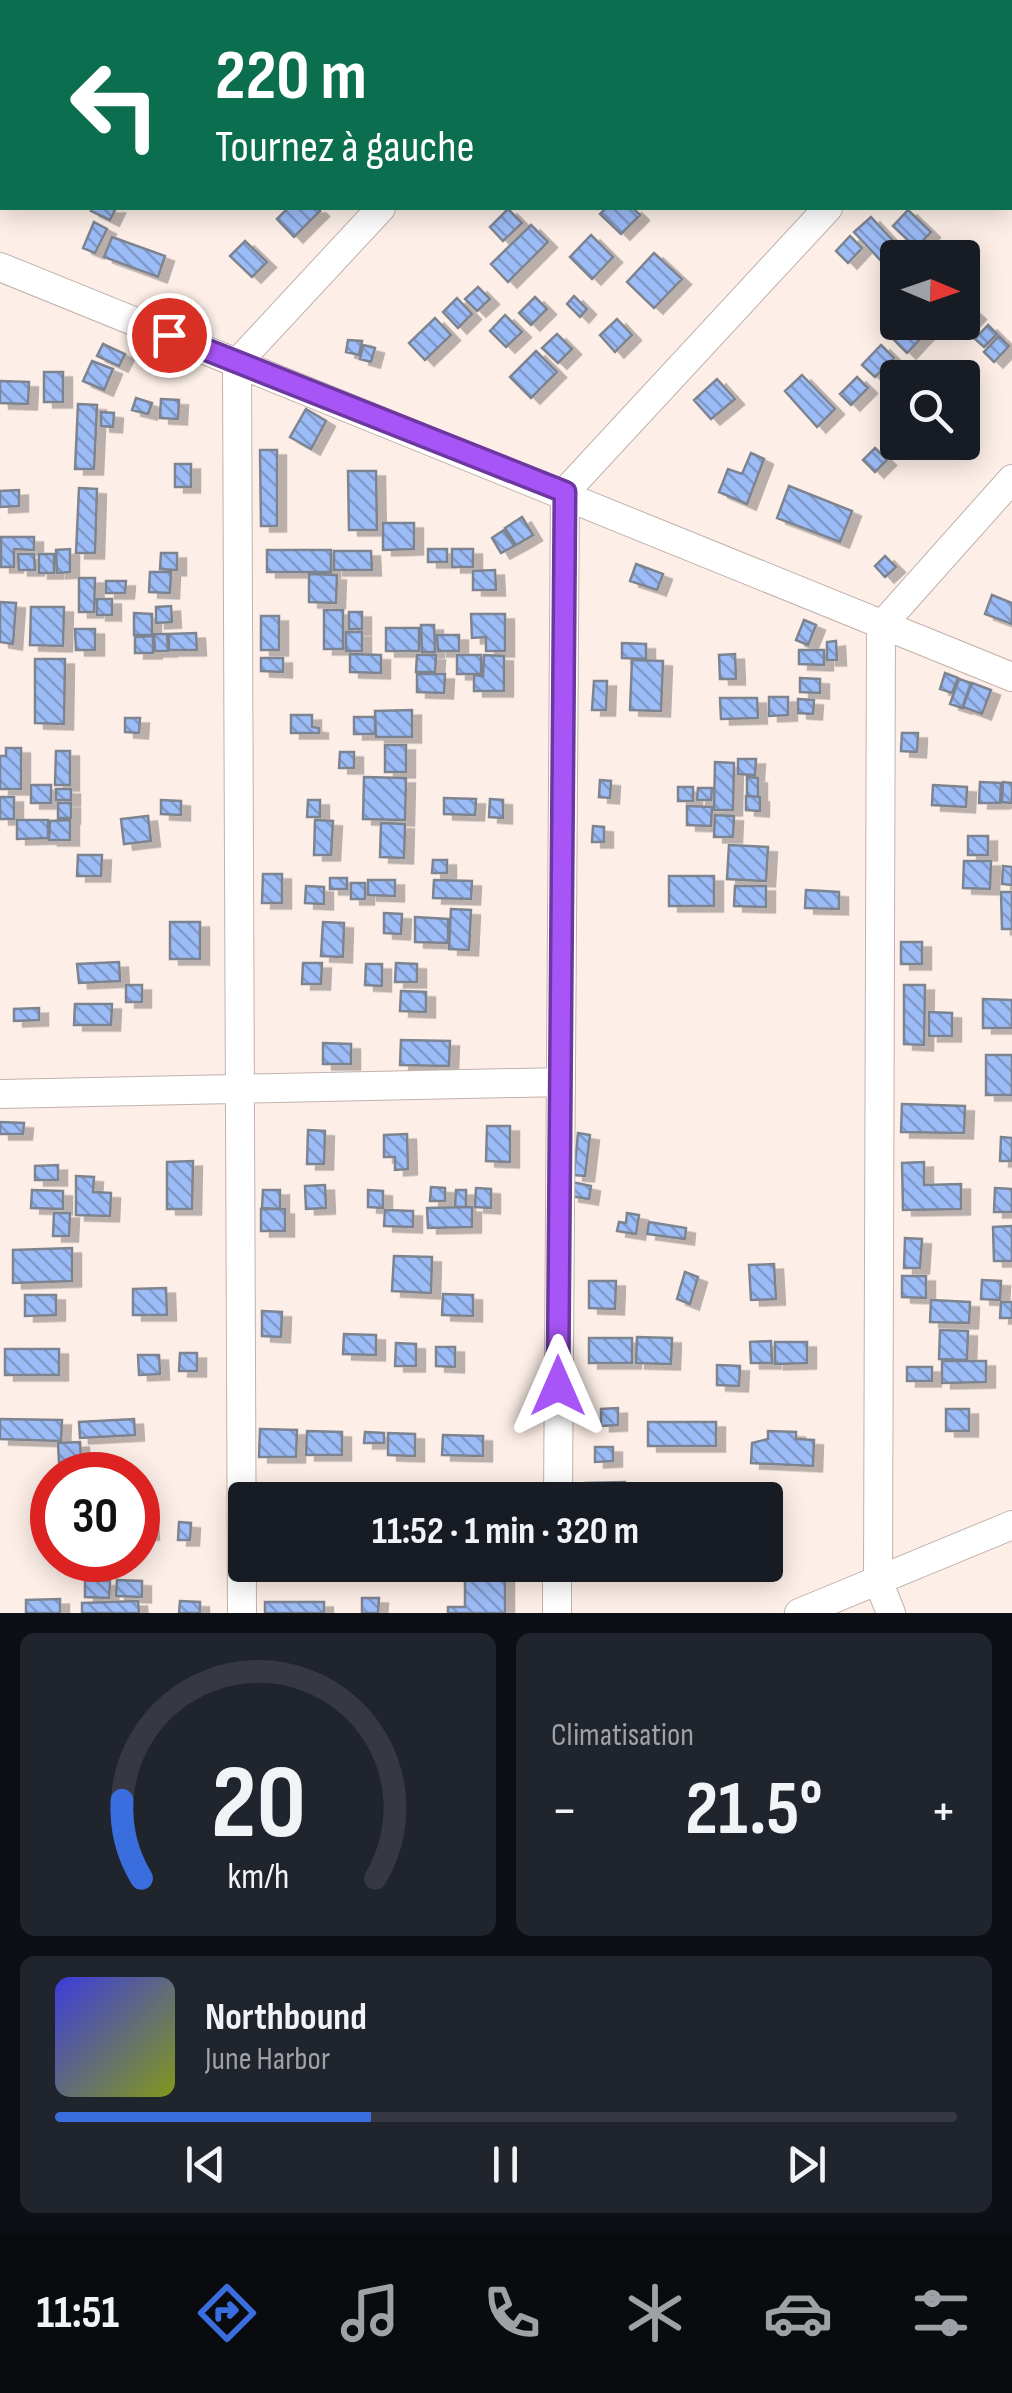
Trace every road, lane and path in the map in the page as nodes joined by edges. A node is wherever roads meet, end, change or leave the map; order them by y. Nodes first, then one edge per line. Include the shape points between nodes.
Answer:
1 (379, 210) edge
2 (826, 210) edge
3 (0, 266) edge
4 (236, 362) junction
5 (1012, 479) edge
6 (565, 492) junction
7 (881, 626) junction
8 (1012, 676) edge
9 (561, 1082) junction
10 (240, 1088) junction
11 (0, 1094) edge
12 (558, 1482) edge
13 (1012, 1525) edge
14 (557, 1582) edge
15 (878, 1582) junction
16 (242, 1613) edge
17 (557, 1613) edge
18 (799, 1613) edge
19 (891, 1613) edge

1 - 4 street
2 - 6 street
3 - 4 street
4 - 6 street
4 - 10 street
5 - 7 street
6 - 7 street
6 - 9 street
7 - 8 street
7 - 15 street
9 - 10 street
9 - 12 street
10 - 11 street
10 - 16 street
13 - 15 street
14 - 17 street
15 - 18 street
15 - 19 street

